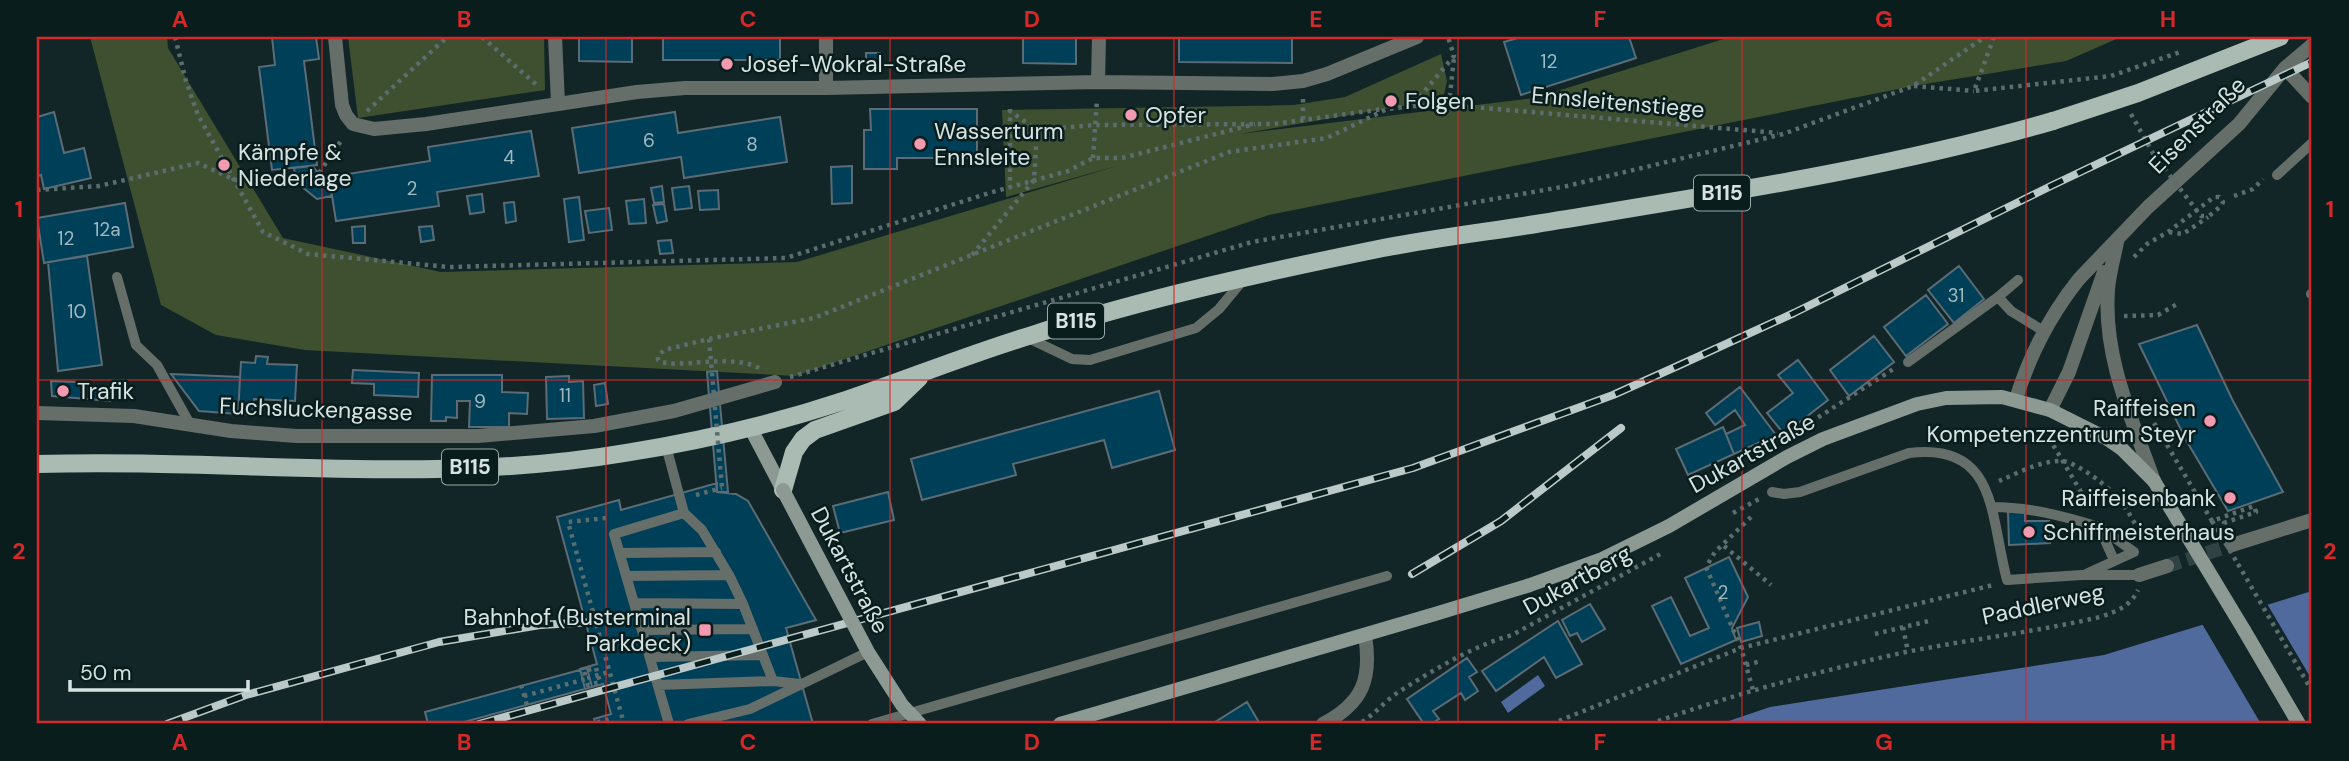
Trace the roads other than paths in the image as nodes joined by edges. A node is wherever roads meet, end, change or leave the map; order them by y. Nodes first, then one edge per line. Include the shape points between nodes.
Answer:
1 (335, 37) edge
2 (555, 37) edge
3 (825, 37) edge
4 (1099, 37) edge
5 (1417, 37) edge
6 (2280, 37) edge
7 (2312, 45) edge
8 (2285, 68) junction
9 (1098, 82) junction
10 (825, 88) junction
11 (2312, 97) edge
12 (558, 103) junction
13 (2312, 143) edge
14 (2277, 175) dead end
15 (2118, 241) junction
16 (117, 277) dead end
17 (1243, 280) junction
18 (2018, 280) dead end
19 (1998, 297) junction
20 (2045, 331) junction
21 (1026, 337) junction
22 (1908, 362) road end
23 (924, 373) junction
24 (775, 382) road end
25 (2016, 399) junction
26 (2050, 410) junction
27 (37, 413) edge
28 (191, 426) junction
29 (751, 429) junction
30 (666, 446) junction
31 (37, 464) edge
32 (2154, 481) junction
33 (783, 490) junction
34 (1772, 492) road end
35 (1992, 508) junction
36 (684, 513) junction
37 (2312, 520) edge
38 (2099, 527) junction
39 (2232, 545) tunnel mouth
40 (716, 552) junction
41 (620, 553) junction
42 (2114, 559) junction
43 (2167, 566) tunnel mouth
44 (729, 575) junction
45 (2082, 575) junction
46 (2139, 575) joint
47 (626, 576) junction
48 (1387, 576) dead end
49 (634, 603) junction
50 (743, 604) junction
51 (753, 629) junction
52 (642, 630) junction
53 (1365, 635) junction
54 (868, 652) junction
55 (763, 655) junction
56 (651, 657) junction
57 (773, 681) junction
58 (803, 684) junction
59 (658, 685) junction
60 (669, 724) edge
61 (688, 724) edge
62 (872, 724) edge
63 (920, 724) edge
64 (1060, 724) edge
65 (1323, 724) edge
66 (2299, 724) edge

1 - 12 street via 342,105 353,124 374,129 426,124
2 - 12 street
3 - 10 street
4 - 9 street
5 - 9 street via 1303,81
6 - 17 main road, Eisenstraße / B115, bridge via 2150,89 1941,151 1705,196 1387,248
7 - 8 street, Eisenstraße
8 - 11 street
8 - 15 street, Eisenstraße via 2239,124 2148,207
9 - 10 street
10 - 12 street via 685,88
13 - 14 lane
15 - 20 street, Eisenstraße via 2070,291
15 - 26 street, Eisenstraße
15 - 32 street, Eisenstraße via 2108,290 2109,345
16 - 28 lane via 136,345 157,365
17 - 21 main road, B115
17 - 21 lane via 1196,328 1090,360 1072,359
18 - 19 lane
19 - 20 lane via 2011,311
19 - 22 lane
20 - 25 street, Eisenstraße
21 - 23 main road, B115
23 - 29 main road, B115
23 - 33 main road via 894,402 815,430 803,439 794,452
24 - 28 street, Fuchsluckengasse via 674,411 594,426 478,436 296,436
25 - 26 main road, Dukartstraße
25 - 53 main road, Dukartstraße via 1947,398 1888,413 1787,457 1602,559
26 - 32 main road, Dukartstraße via 2106,438
27 - 28 street, Fuchsluckengasse via 134,416
29 - 30 main road, B115
29 - 33 main road, Dukartstraße
30 - 31 main road, B115 via 557,462 443,468
30 - 36 lane
32 - 66 main road, Dukartstraße, bridge
33 - 54 main road, Dukartstraße, bridge
34 - 35 lane, Paddlerweg via 1800,492 1891,458 1926,451 1955,456 1969,464 1985,487
35 - 38 lane via 2051,513
35 - 45 lane, Paddlerweg via 2007,580
36 - 40 lane
36 - 41 lane via 614,534
37 - 39 street
38 - 42 lane
38 - 42 lane via 2134,552
40 - 41 lane
40 - 44 lane
41 - 47 lane
42 - 45 lane
43 - 46 street
44 - 47 lane
44 - 50 lane
45 - 46 lane, Paddlerweg
47 - 49 lane
48 - 62 lane
49 - 50 lane
49 - 52 lane
50 - 51 lane
51 - 52 lane
51 - 55 lane
52 - 56 lane
53 - 64 main road, Dukartstraße
53 - 65 street via 1363,686 1343,713
54 - 58 lane
54 - 63 main road, Dukartstraße, bridge
55 - 56 lane
55 - 57 lane
56 - 59 lane
57 - 58 lane
57 - 59 lane
58 - 61 lane via 750,709
59 - 60 lane

